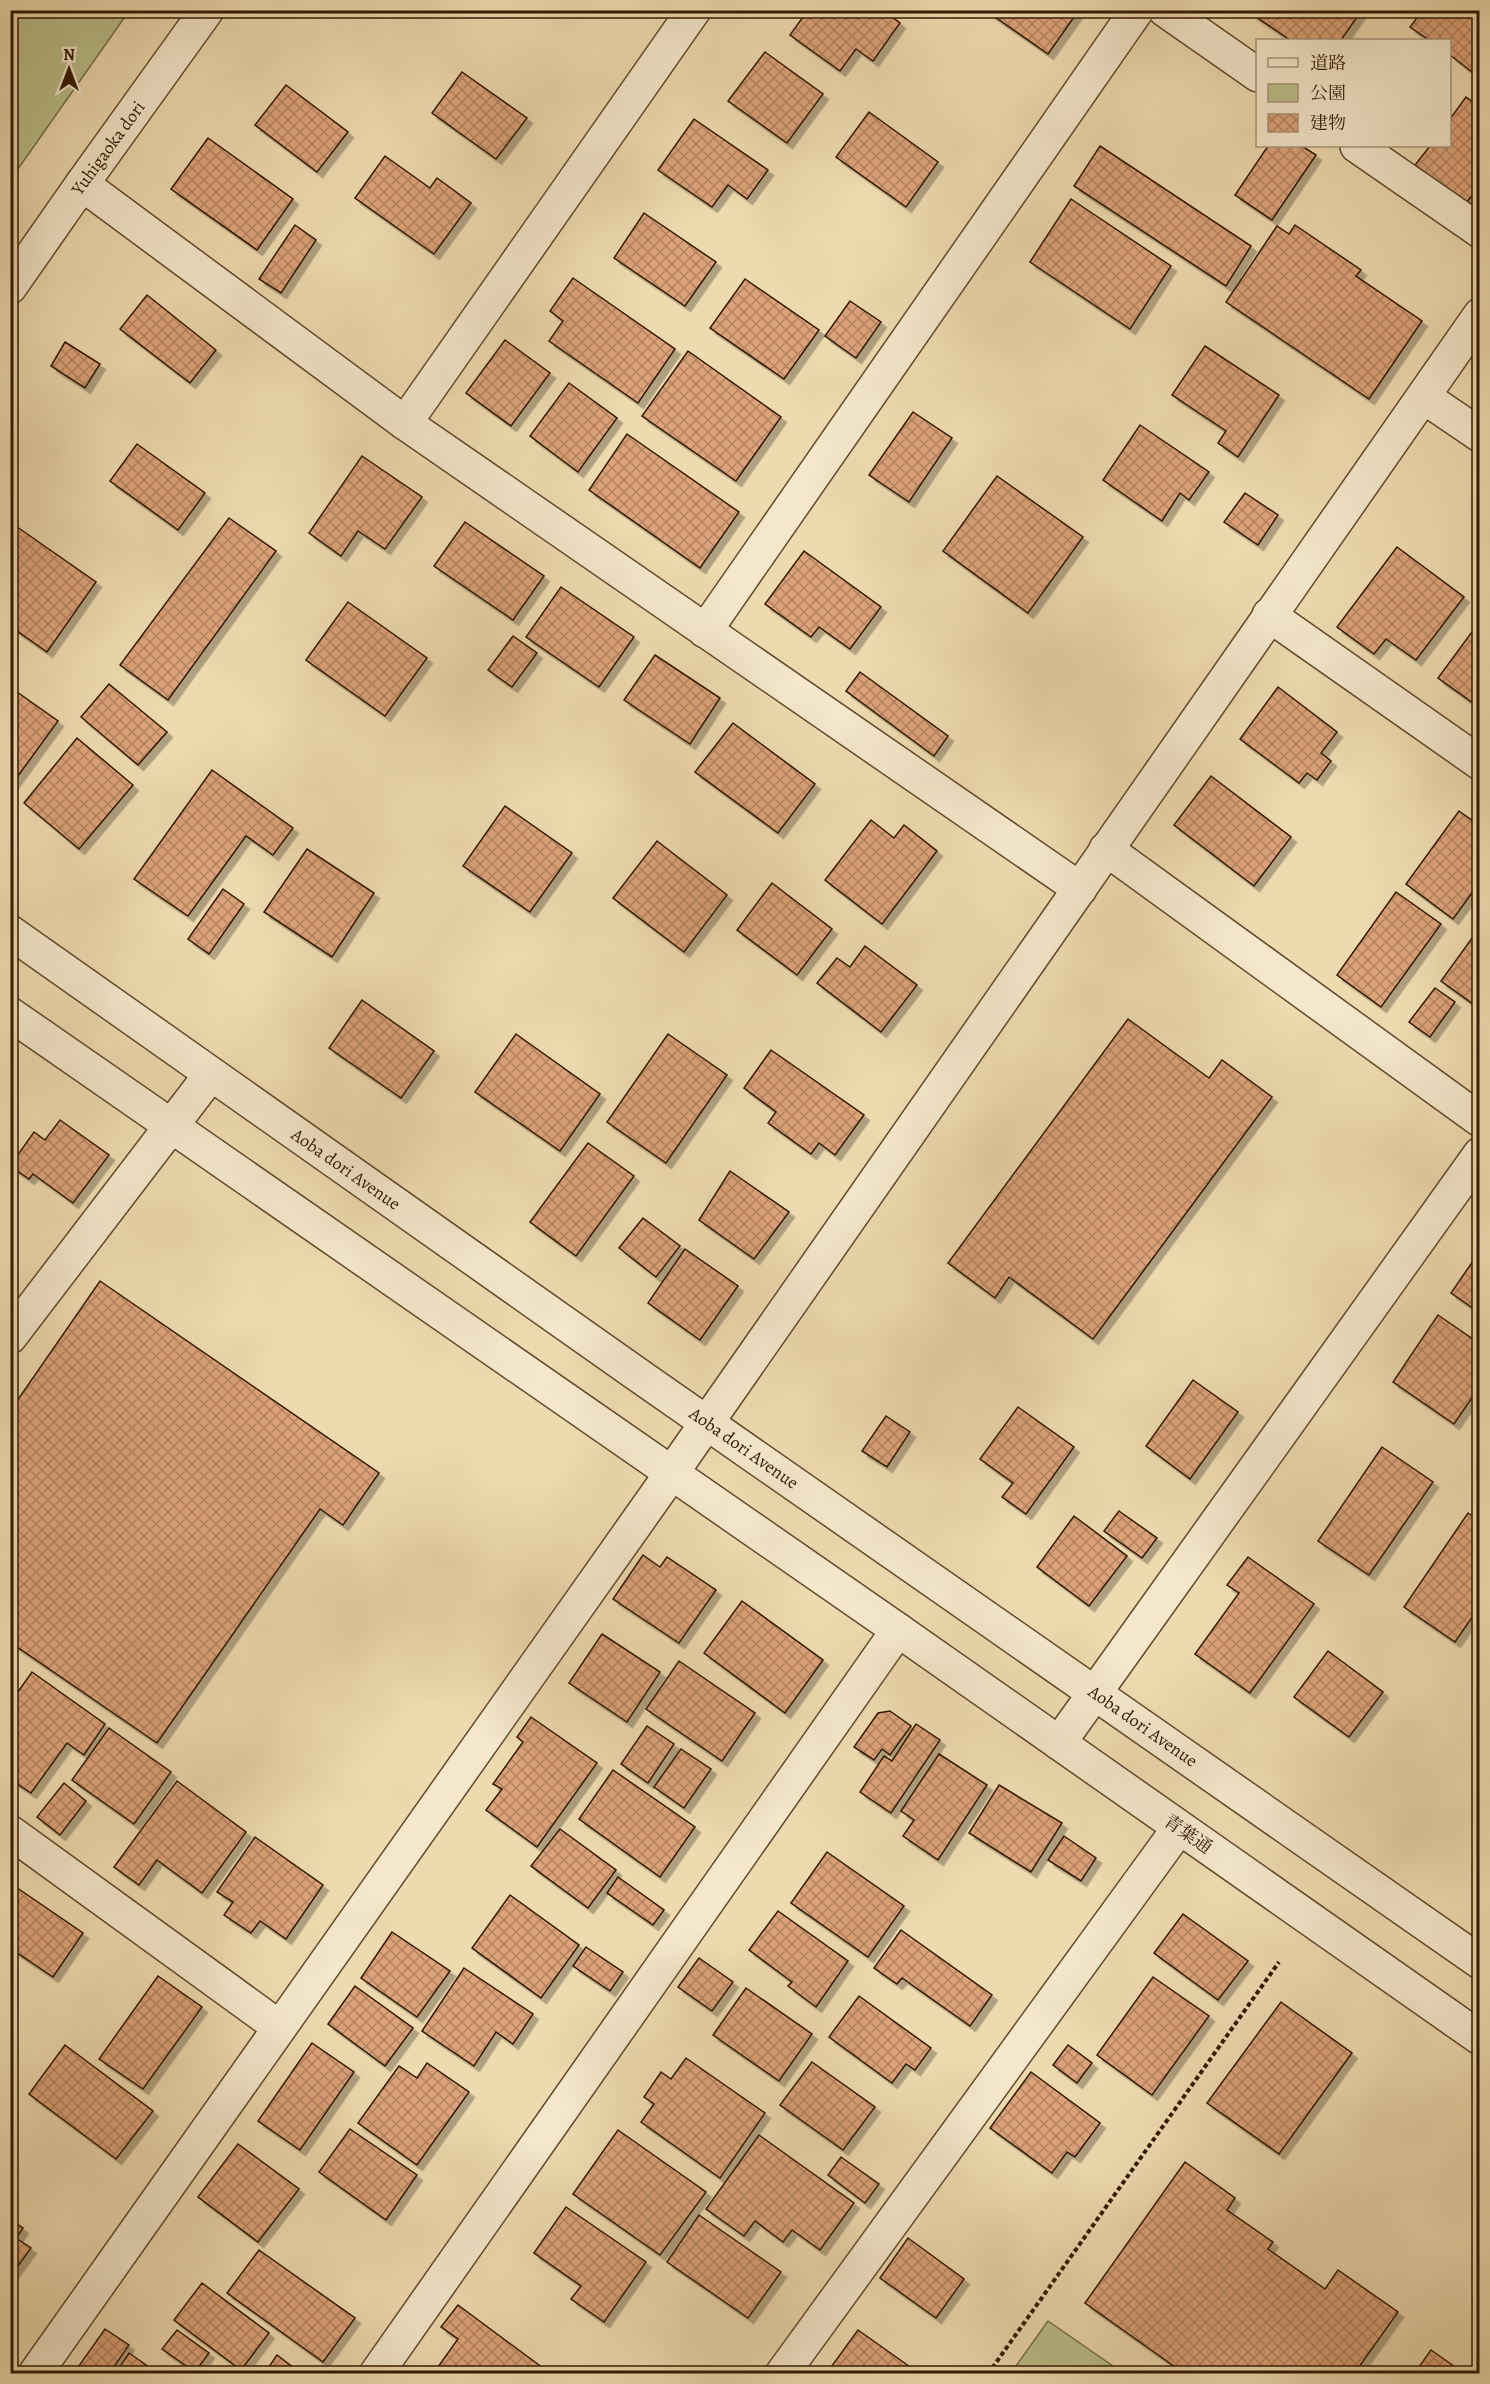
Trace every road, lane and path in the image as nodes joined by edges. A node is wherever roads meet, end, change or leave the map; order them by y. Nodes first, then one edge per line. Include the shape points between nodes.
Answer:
1 (207, 10) edge
2 (694, 10) edge
3 (1137, 10) edge
4 (1165, 10) edge
5 (1256, 74) edge
6 (1358, 147) edge
7 (82, 184) junction
8 (1479, 231) edge
9 (10, 288) edge
10 (1479, 315) edge
11 (1424, 397) junction
12 (405, 423) junction
13 (1479, 435) edge
14 (1269, 615) junction
15 (705, 631) junction
16 (1479, 764) edge
17 (1106, 849) junction
18 (1080, 889) junction
19 (10, 932) edge
20 (10, 1014) edge
21 (211, 1074) junction
22 (1479, 1120) edge
23 (172, 1126) junction
24 (1479, 1154) edge
25 (10, 1337) edge
26 (706, 1421) junction
27 (671, 1474) junction
28 (898, 1629) junction
29 (1095, 1692) junction
30 (1059, 1743) junction
31 (1179, 1828) junction
32 (10, 1832) edge
33 (1279, 1962) dead end
34 (1479, 1962) edge
35 (279, 2027) junction
36 (1479, 2038) edge
37 (35, 2373) edge
38 (376, 2373) edge
39 (782, 2373) edge
40 (988, 2373) edge

1 - 7 street, Yuhigaoka dori
2 - 12 street
3 - 15 street
4 - 5 street
6 - 8 street
7 - 9 street, Yuhigaoka dori
7 - 12 street
10 - 11 street
11 - 13 street
11 - 14 street
12 - 15 street
14 - 16 street
14 - 17 street
15 - 18 street
17 - 18 street
17 - 22 street
18 - 26 street
19 - 21 street, Aoba dori Avenue
20 - 23 street
21 - 23 street
21 - 26 street, Aoba dori Avenue
23 - 25 street
23 - 27 street
24 - 29 street
26 - 27 street
26 - 29 street, Aoba dori Avenue
27 - 28 street
27 - 35 street
28 - 30 street, 青葉通
28 - 38 street
29 - 30 street
29 - 34 street, Aoba dori Avenue
30 - 31 street, 青葉通
31 - 36 street, 青葉通
31 - 39 street
32 - 35 street
33 - 40 path
35 - 37 street

